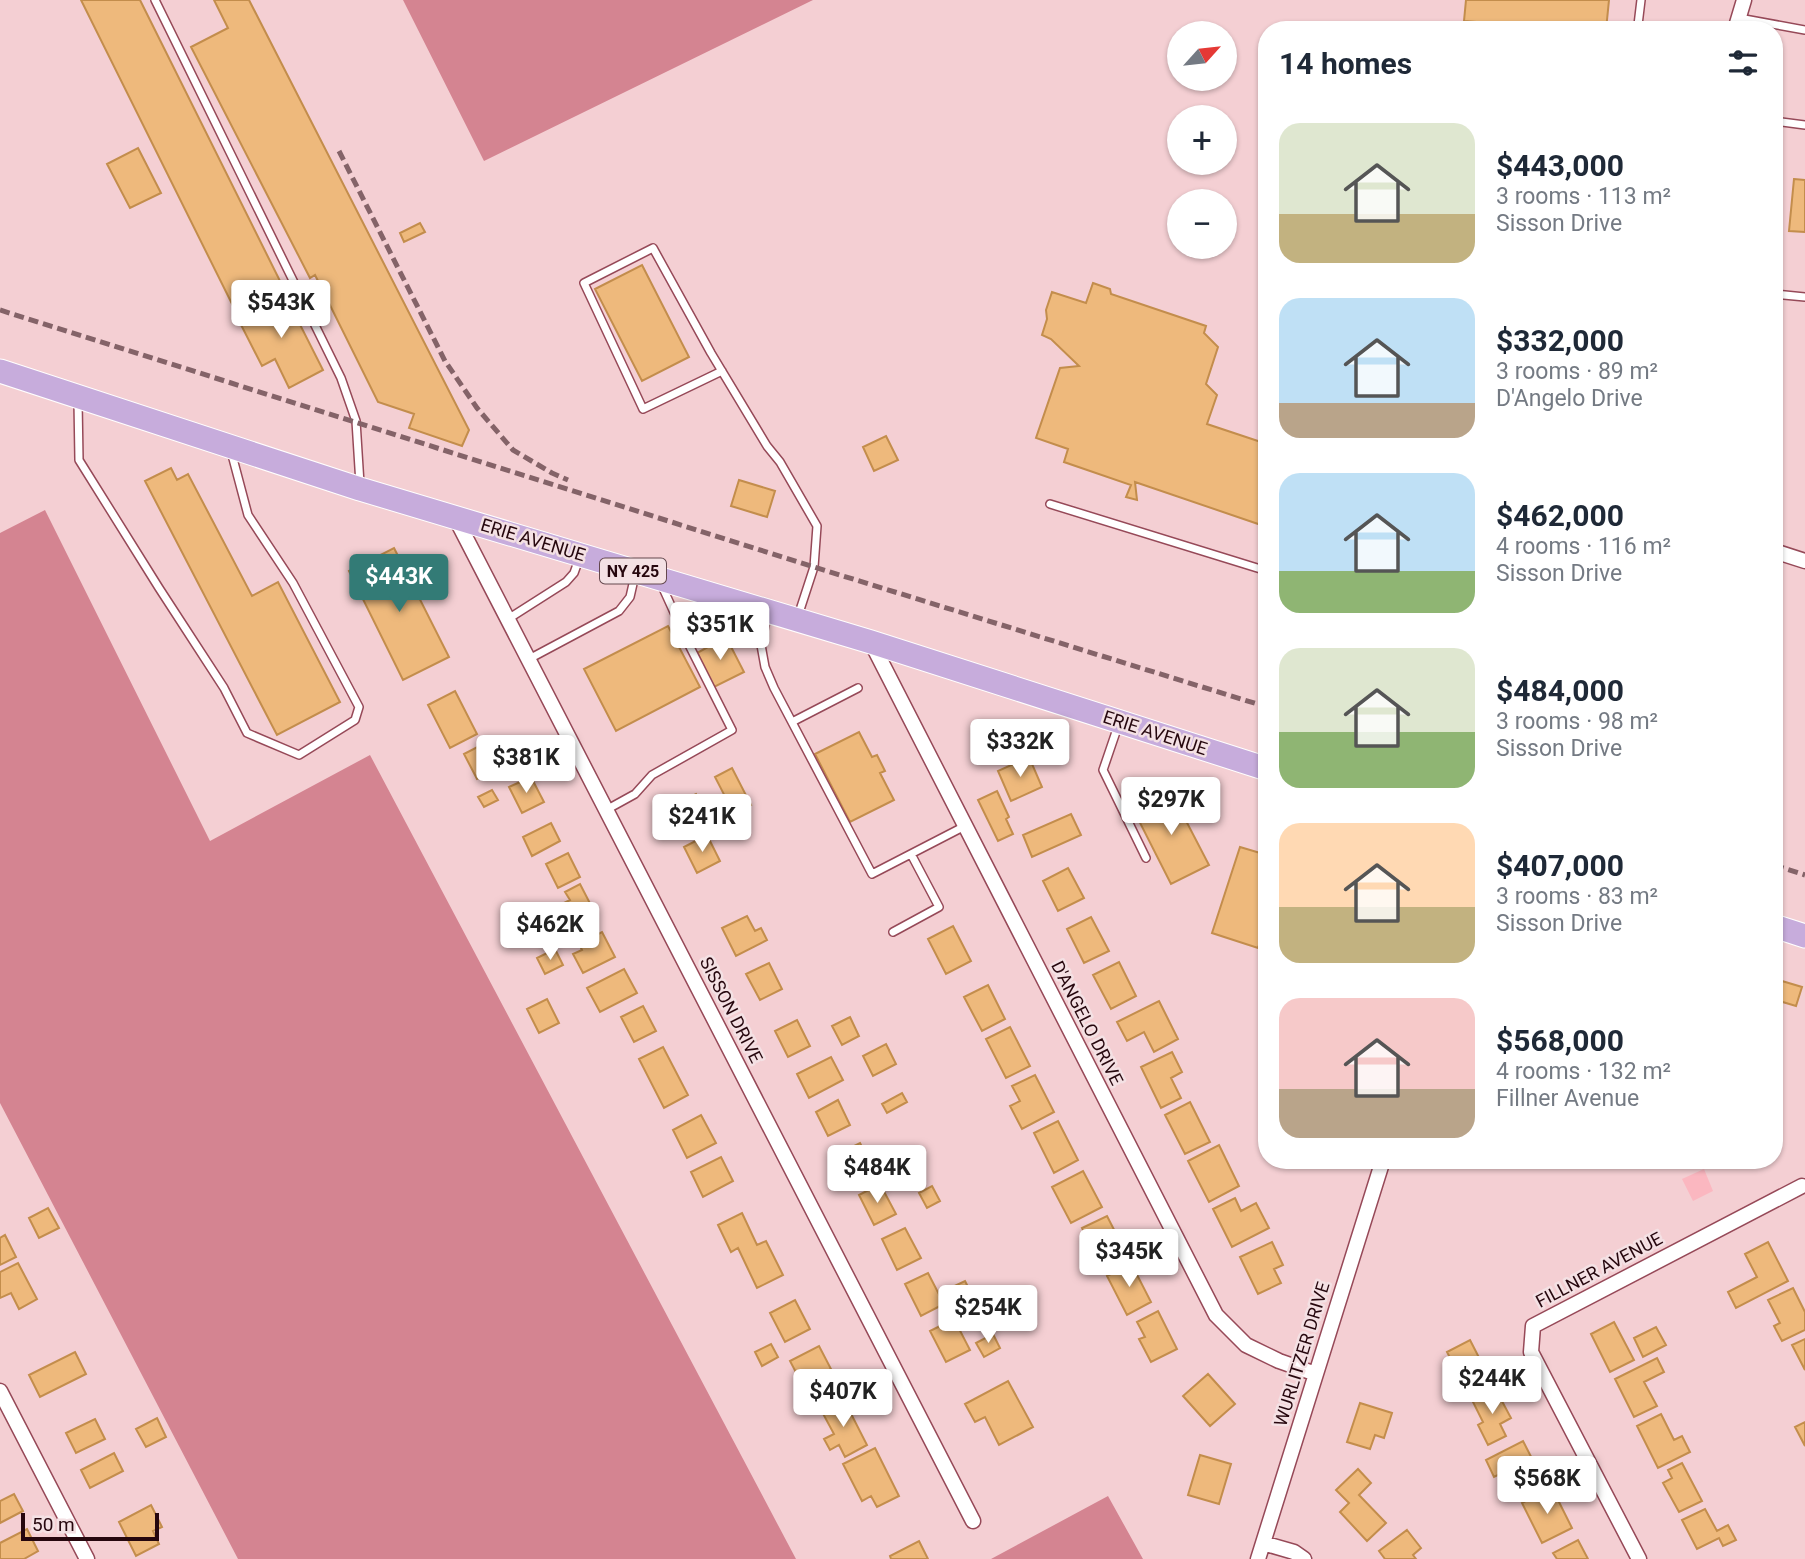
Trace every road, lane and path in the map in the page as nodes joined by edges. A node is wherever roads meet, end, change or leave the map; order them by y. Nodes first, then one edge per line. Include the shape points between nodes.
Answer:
1 (155, 0) edge
2 (1641, 0) edge
3 (1744, 0) edge
4 (1638, 21) edge
5 (1738, 21) edge
6 (1783, 28) edge
7 (1805, 30) edge
8 (1783, 122) edge
9 (1805, 125) edge
10 (1783, 295) edge
11 (1805, 297) edge
12 (0, 371) edge
13 (722, 371) junction
14 (78, 397) junction
15 (229, 446) junction
16 (360, 489) junction
17 (1050, 505) dead end
18 (455, 517) junction
19 (1783, 554) edge
20 (581, 555) junction
21 (1805, 561) edge
22 (1258, 568) edge
23 (636, 572) junction
24 (659, 579) junction
25 (768, 611) junction
26 (508, 619) junction
27 (796, 620) junction
28 (871, 642) junction
29 (528, 660) junction
30 (858, 688) dead end
31 (792, 722) junction
32 (1119, 722) junction
33 (1258, 766) edge
34 (606, 810) junction
35 (965, 826) junction
36 (911, 854) junction
37 (1146, 858) dead end
38 (1783, 929) edge
39 (893, 932) dead end
40 (1805, 936) edge
41 (1380, 1169) edge
42 (1804, 1184) edge
43 (1316, 1374) junction
44 (0, 1391) edge
45 (973, 1521) dead end
46 (1263, 1543) junction
47 (87, 1559) edge
48 (1258, 1559) edge
49 (1304, 1559) edge
50 (1639, 1559) edge

1 - 16 lane via 341,378 356,421
2 - 4 lane
3 - 5 street
6 - 7 lane
8 - 9 lane
10 - 11 lane
12 - 14 main road, ERIE AVENUE / NY 425
13 - 13 lane via 653,248 584,283 643,409
13 - 27 lane via 817,526 814,567
14 - 15 main road, ERIE AVENUE / NY 425
14 - 15 lane via 79,460 224,688 247,733 299,755 355,720 359,707 293,583 248,515
15 - 16 main road, ERIE AVENUE / NY 425
16 - 18 main road, ERIE AVENUE / NY 425
17 - 22 lane
18 - 20 main road, ERIE AVENUE / NY 425
18 - 26 street, SISSON DRIVE
19 - 21 street
20 - 23 main road, ERIE AVENUE / NY 425
20 - 26 lane via 566,582
23 - 24 main road, ERIE AVENUE / NY 425
23 - 29 lane via 630,597 619,611
24 - 25 main road, ERIE AVENUE / NY 425
24 - 34 lane via 732,730 652,775 635,794
25 - 27 main road, ERIE AVENUE / NY 425
25 - 31 lane via 761,645 765,667
26 - 29 street, SISSON DRIVE
27 - 28 main road, ERIE AVENUE / NY 425
28 - 32 main road, ERIE AVENUE / NY 425
28 - 35 street, D'ANGELO DRIVE
29 - 34 street, SISSON DRIVE
30 - 31 lane
31 - 36 lane via 872,874
32 - 33 main road, ERIE AVENUE / NY 425
32 - 37 lane via 1103,771
34 - 45 street, SISSON DRIVE
35 - 36 lane
35 - 43 street, D'ANGELO DRIVE via 1216,1315 1246,1345
36 - 39 lane via 939,907
38 - 40 main road
41 - 43 street, WURLITZER DRIVE
42 - 50 street, FILLNER AVENUE via 1533,1326 1531,1352
43 - 46 street, WURLITZER DRIVE
44 - 47 street
46 - 48 street, WURLITZER DRIVE
46 - 49 street

